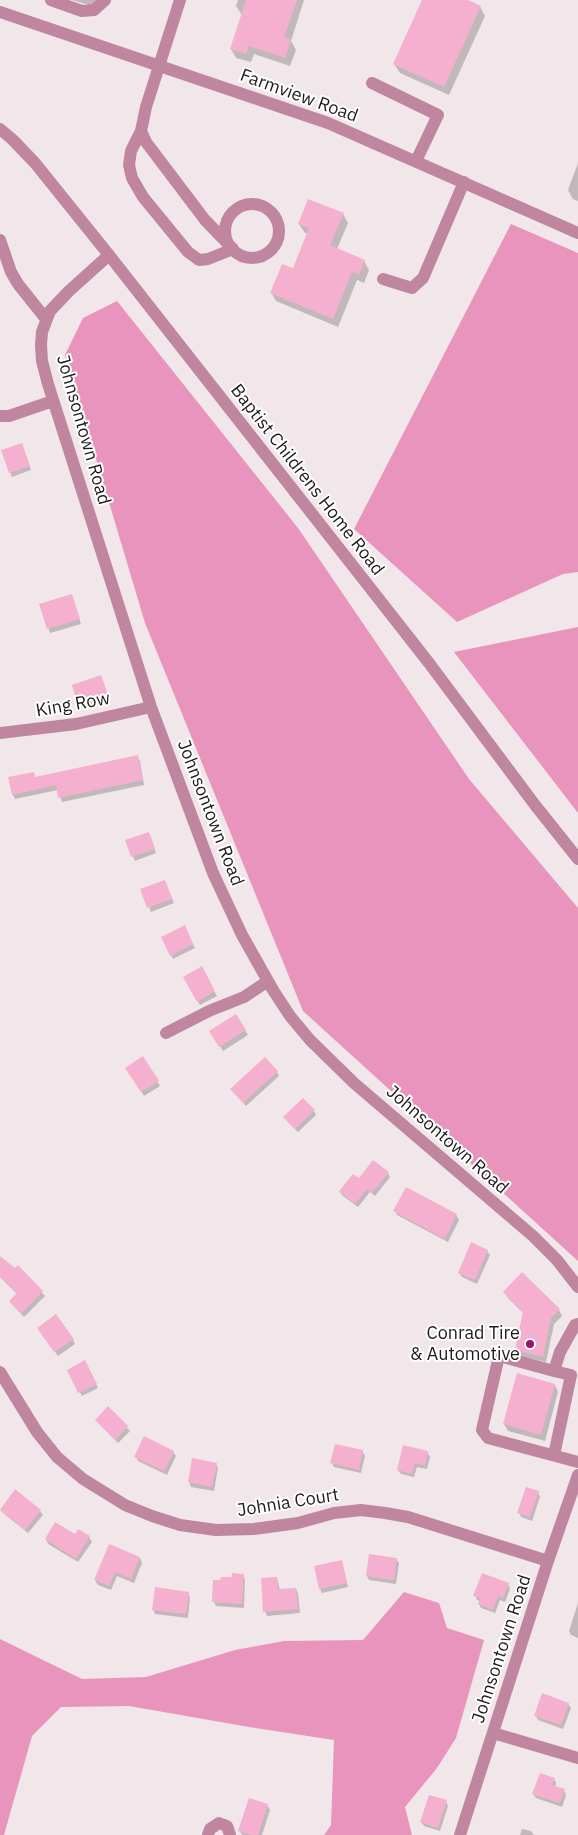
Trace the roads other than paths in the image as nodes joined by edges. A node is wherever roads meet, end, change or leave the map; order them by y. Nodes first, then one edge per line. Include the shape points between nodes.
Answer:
1 (51, 0) edge
2 (105, 0) edge
3 (180, 0) edge
4 (0, 12) edge
5 (158, 66) junction
6 (372, 83) dead end
7 (0, 129) edge
8 (141, 130) junction
9 (416, 161) junction
10 (464, 182) junction
11 (578, 233) edge
12 (0, 240) edge
13 (233, 250) junction
14 (109, 255) junction
15 (383, 279) dead end
16 (46, 319) junction
17 (53, 402) junction
18 (0, 416) edge
19 (151, 707) junction
20 (0, 733) edge
21 (578, 860) edge
22 (268, 981) junction
23 (166, 1033) dead end
24 (578, 1287) edge
25 (578, 1324) edge
26 (554, 1371) junction
27 (0, 1372) edge
28 (554, 1456) junction
29 (578, 1462) edge
30 (578, 1475) edge
31 (548, 1561) junction
32 (493, 1733) junction
33 (578, 1758) edge
34 (208, 1835) edge
35 (230, 1835) edge
36 (460, 1835) edge

1 - 2 street via 82,11 94,10
3 - 5 street
4 - 5 street, Farmview Road
5 - 8 street
5 - 9 street, Farmview Road via 328,123
6 - 9 street via 438,115
7 - 14 street, Baptist Childrens Home Road via 35,162
8 - 13 street via 146,142 205,220
8 - 13 street via 128,165 144,197 188,252 199,260
9 - 10 street, Farmview Road
10 - 11 street, Farmview Road
10 - 15 street via 423,278 412,288
12 - 16 street via 11,272
13 - 13 street via 249,258 258,258 274,247 280,230 278,220 267,207 250,204 234,210 225,234
14 - 16 street, Johnsontown Road via 69,291
14 - 21 street, Baptist Childrens Home Road
16 - 17 street, Johnsontown Road via 42,332 42,361
17 - 18 street
17 - 19 street, Johnsontown Road
19 - 20 street, King Row via 76,724
19 - 22 street, Johnsontown Road via 213,873 242,936
22 - 23 street via 244,997 209,1010
22 - 24 street, Johnsontown Road via 310,1040 354,1083 533,1236
25 - 26 street via 574,1325 560,1352
26 - 28 street via 572,1374
26 - 28 street via 499,1356 482,1430 488,1438
27 - 31 street, Johnia Court via 57,1457 83,1479 125,1505 152,1516 216,1530 254,1529 361,1510 408,1517
28 - 29 street
30 - 31 street, Johnsontown Road
31 - 32 street, Johnsontown Road
32 - 33 street
32 - 36 street, Johnsontown Road
34 - 35 street via 219,1822 227,1826

